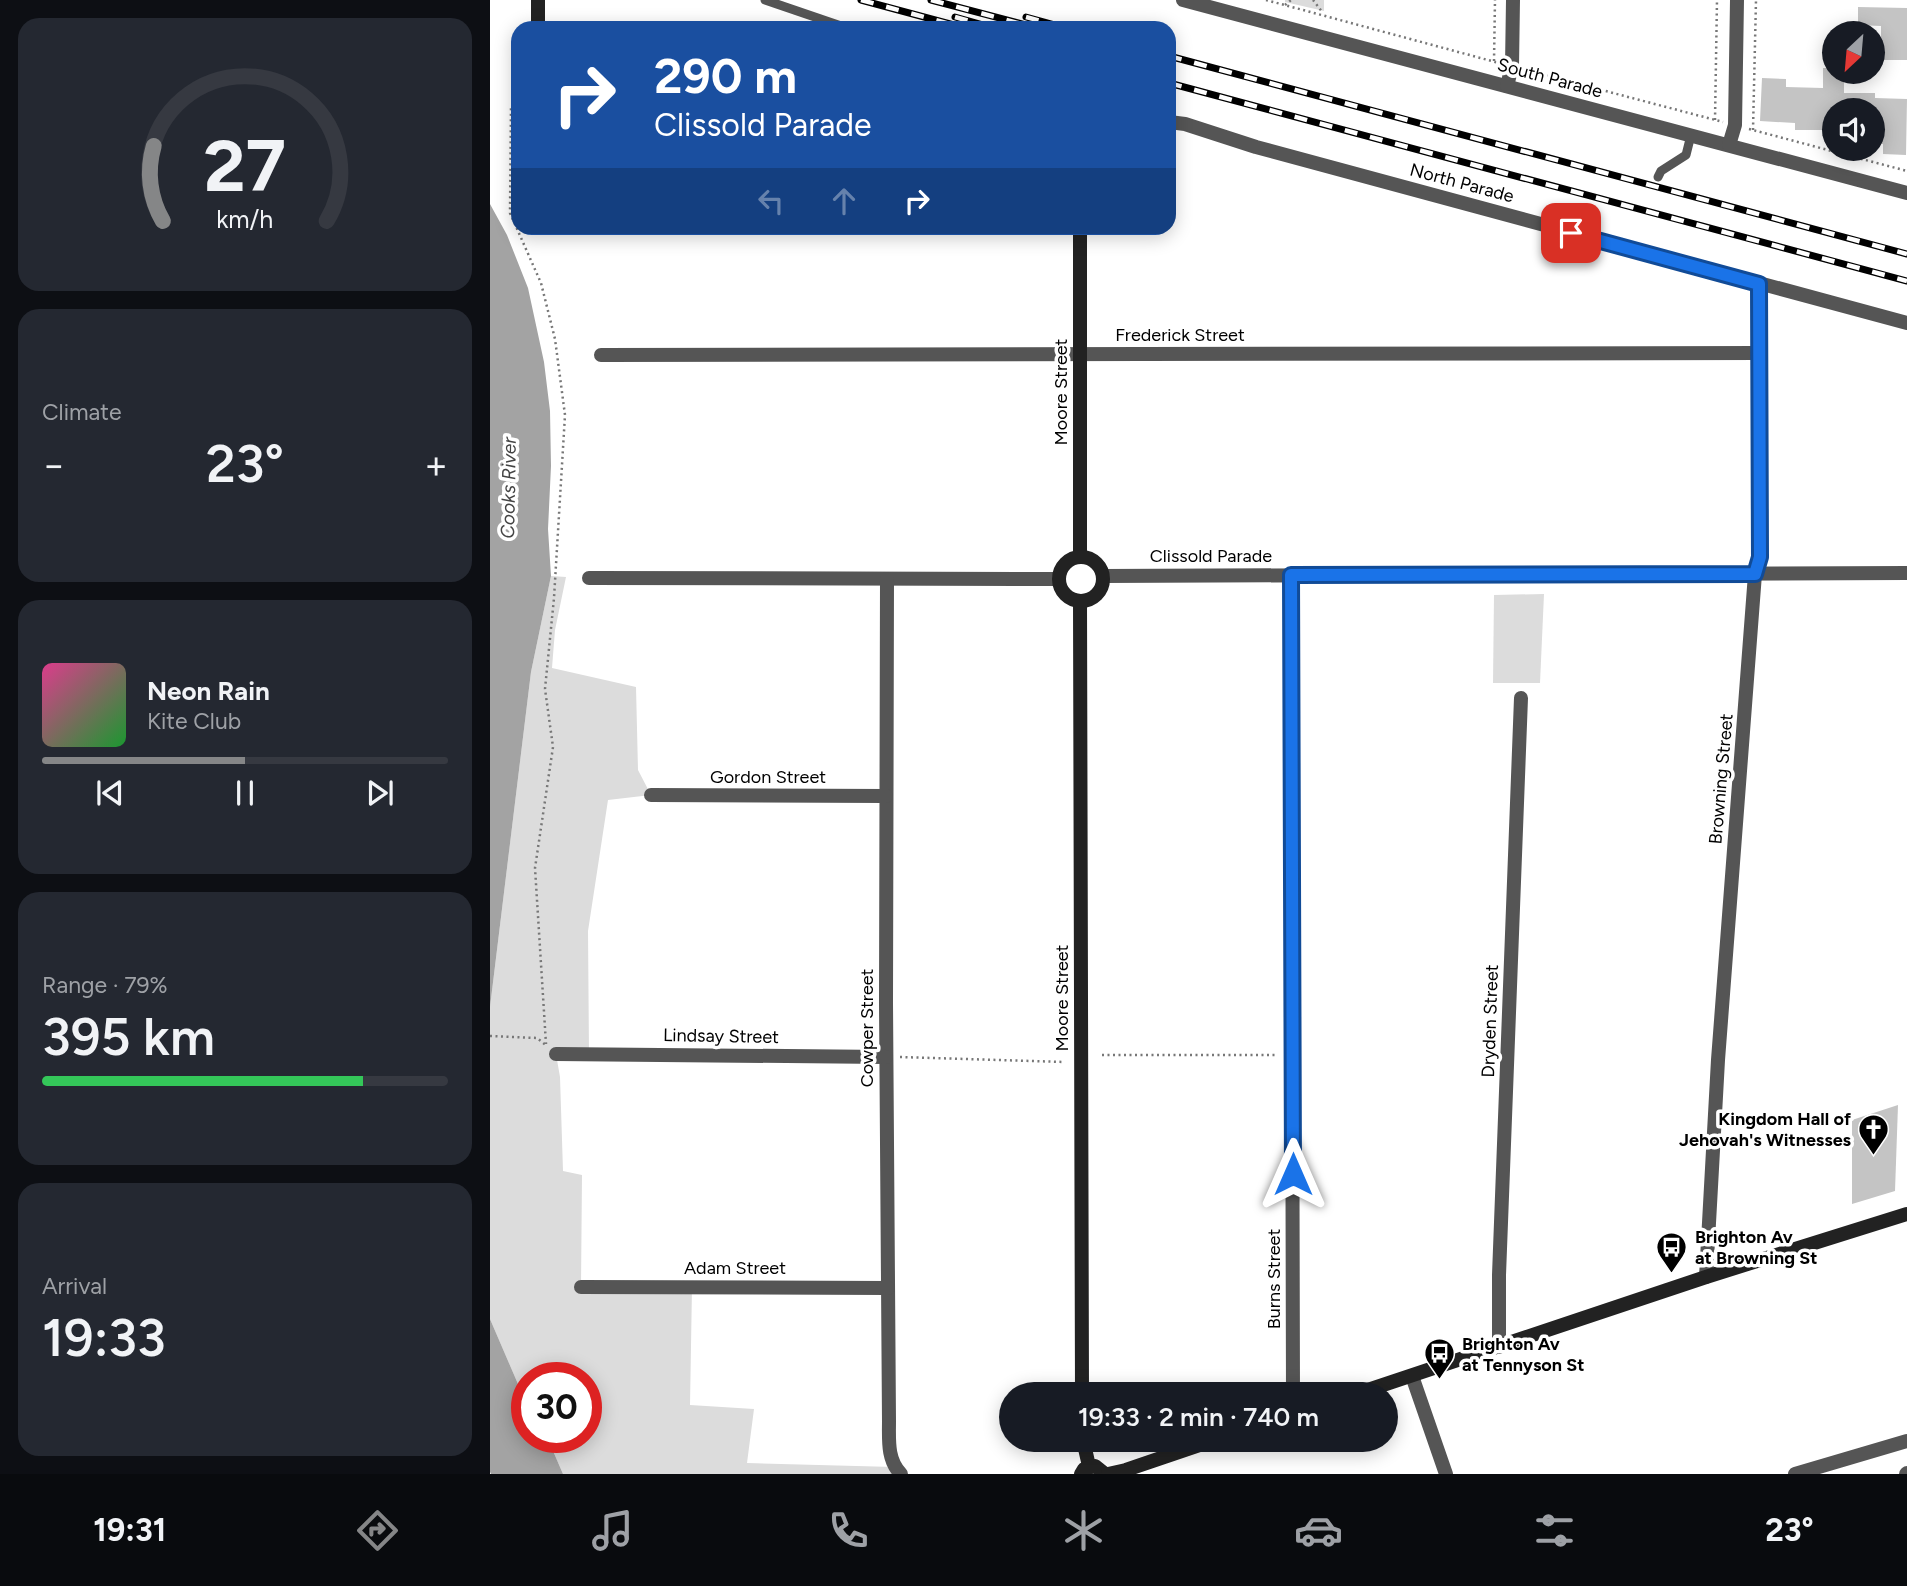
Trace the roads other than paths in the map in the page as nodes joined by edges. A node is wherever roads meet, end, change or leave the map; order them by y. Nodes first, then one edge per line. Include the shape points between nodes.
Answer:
1 (538, 0) edge
2 (765, 0) edge
3 (1183, 0) edge
4 (1513, 0) edge
5 (1738, 0) edge
6 (538, 21) edge
7 (826, 21) edge
8 (1507, 86) junction
9 (1176, 123) edge
10 (1691, 135) junction
11 (1729, 145) junction
12 (1658, 177) dead end
13 (1907, 193) edge
14 (1080, 235) edge
15 (1759, 284) junction
16 (1907, 323) edge
17 (1759, 353) junction
18 (1080, 354) junction
19 (601, 355) dead end
20 (1080, 556) junction
21 (1907, 573) edge
22 (1755, 574) junction
23 (1291, 575) junction
24 (1104, 576) junction
25 (589, 578) dead end
26 (887, 579) junction
27 (1059, 579) junction
28 (1080, 601) junction
29 (1521, 698) dead end
30 (650, 795) dead end
31 (886, 796) junction
32 (551, 1050) road end
33 (886, 1057) junction
34 (1907, 1214) edge
35 (1706, 1277) junction
36 (581, 1287) dead end
37 (888, 1288) junction
38 (1499, 1346) junction
39 (1412, 1376) junction
40 (1082, 1382) edge
41 (1293, 1382) edge
42 (1393, 1382) edge
43 (1907, 1441) edge
44 (1084, 1452) edge
45 (1180, 1452) edge
46 (1085, 1470) edge
47 (901, 1474) edge
48 (1107, 1474) edge
49 (1446, 1474) edge
50 (1795, 1474) edge

1 - 6 street
2 - 7 lane
3 - 8 street, South Parade
4 - 8 street via 1512,66
5 - 11 street via 1735,125
8 - 10 street, South Parade
9 - 15 street, North Parade
10 - 11 street, South Parade
10 - 12 lane via 1686,155
11 - 13 street, South Parade
14 - 18 street, Moore Street
15 - 16 street, North Parade
15 - 17 street, Browning Street
17 - 18 street, Frederick Street
17 - 22 street, Browning Street via 1760,557
18 - 19 street, Frederick Street
18 - 20 street, Moore Street
20 - 24 street via 1097,563
20 - 27 street via 1064,564
21 - 22 street, Clissold Parade
22 - 23 street, Clissold Parade
22 - 35 street, Browning Street
23 - 24 street, Clissold Parade
23 - 41 street, Burns Street
24 - 28 street via 1095,597
25 - 26 street
26 - 27 street
26 - 31 street, Cowper Street
27 - 28 street via 1063,592
28 - 40 street, Moore Street
29 - 38 street, Dryden Street
30 - 31 street, Gordon Street
31 - 33 street, Cowper Street
32 - 33 street, Lindsay Street
33 - 37 street, Cowper Street
34 - 35 street
35 - 38 street
36 - 37 street, Adam Street
37 - 47 street, Cowper Street via 890,1452
38 - 39 street
39 - 42 street
39 - 49 street
43 - 50 street
44 - 46 street
45 - 48 street
46 - 48 street via 1099,1467

